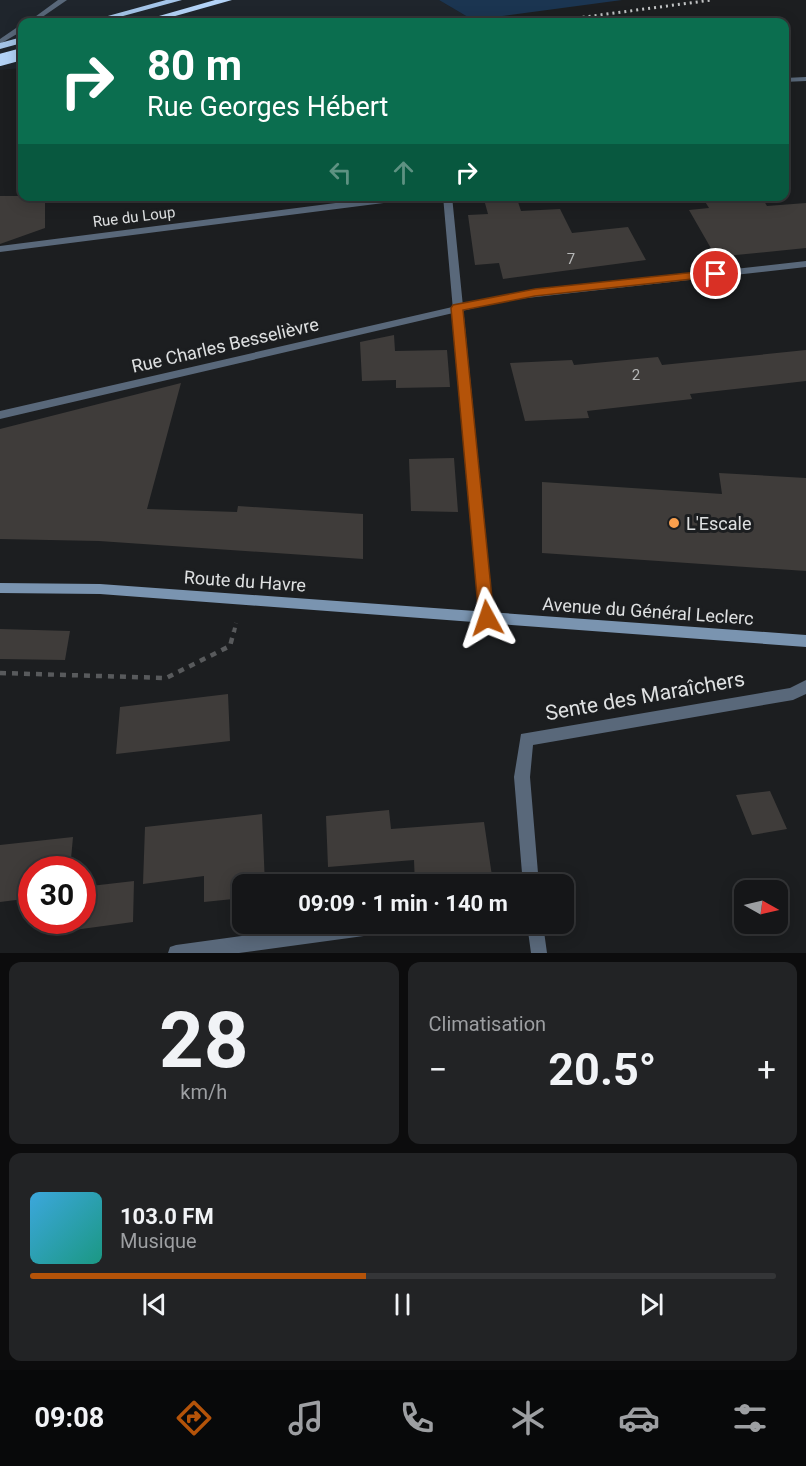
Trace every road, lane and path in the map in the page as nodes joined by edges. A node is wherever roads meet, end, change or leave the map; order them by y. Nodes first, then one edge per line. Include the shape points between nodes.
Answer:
1 (63, 0) edge
2 (177, 0) edge
3 (227, 0) edge
4 (37, 18) edge
5 (107, 18) edge
6 (157, 18) edge
7 (18, 31) edge
8 (18, 41) edge
9 (0, 42) edge
10 (0, 46) edge
11 (18, 55) edge
12 (0, 60) edge
13 (806, 79) edge
14 (789, 80) edge
15 (376, 201) edge
16 (447, 201) edge
17 (0, 249) edge
18 (806, 264) edge
19 (457, 308) junction
20 (0, 415) edge
21 (0, 588) edge
22 (487, 618) junction
23 (806, 641) edge
24 (230, 646) dead end
25 (0, 673) edge
26 (806, 686) edge
27 (530, 874) edge
28 (318, 934) edge
29 (536, 934) edge
30 (176, 953) edge
31 (539, 953) edge

1 - 4 street
2 - 5 highway
3 - 6 highway
7 - 9 street
8 - 10 highway
11 - 12 highway, bridge
13 - 14 street
15 - 17 street, Rue du Loup
16 - 19 street
18 - 19 street, Rue Charles Besselièvre via 535,293
19 - 20 street, Rue Charles Besselièvre
19 - 22 street
21 - 22 main road, Route du Havre via 100,589
22 - 23 main road, Avenue du Général Leclerc
24 - 25 path via 166,678
26 - 27 street, Sente des Maraîchers via 793,694 526,739 522,777
28 - 30 street
29 - 31 street

